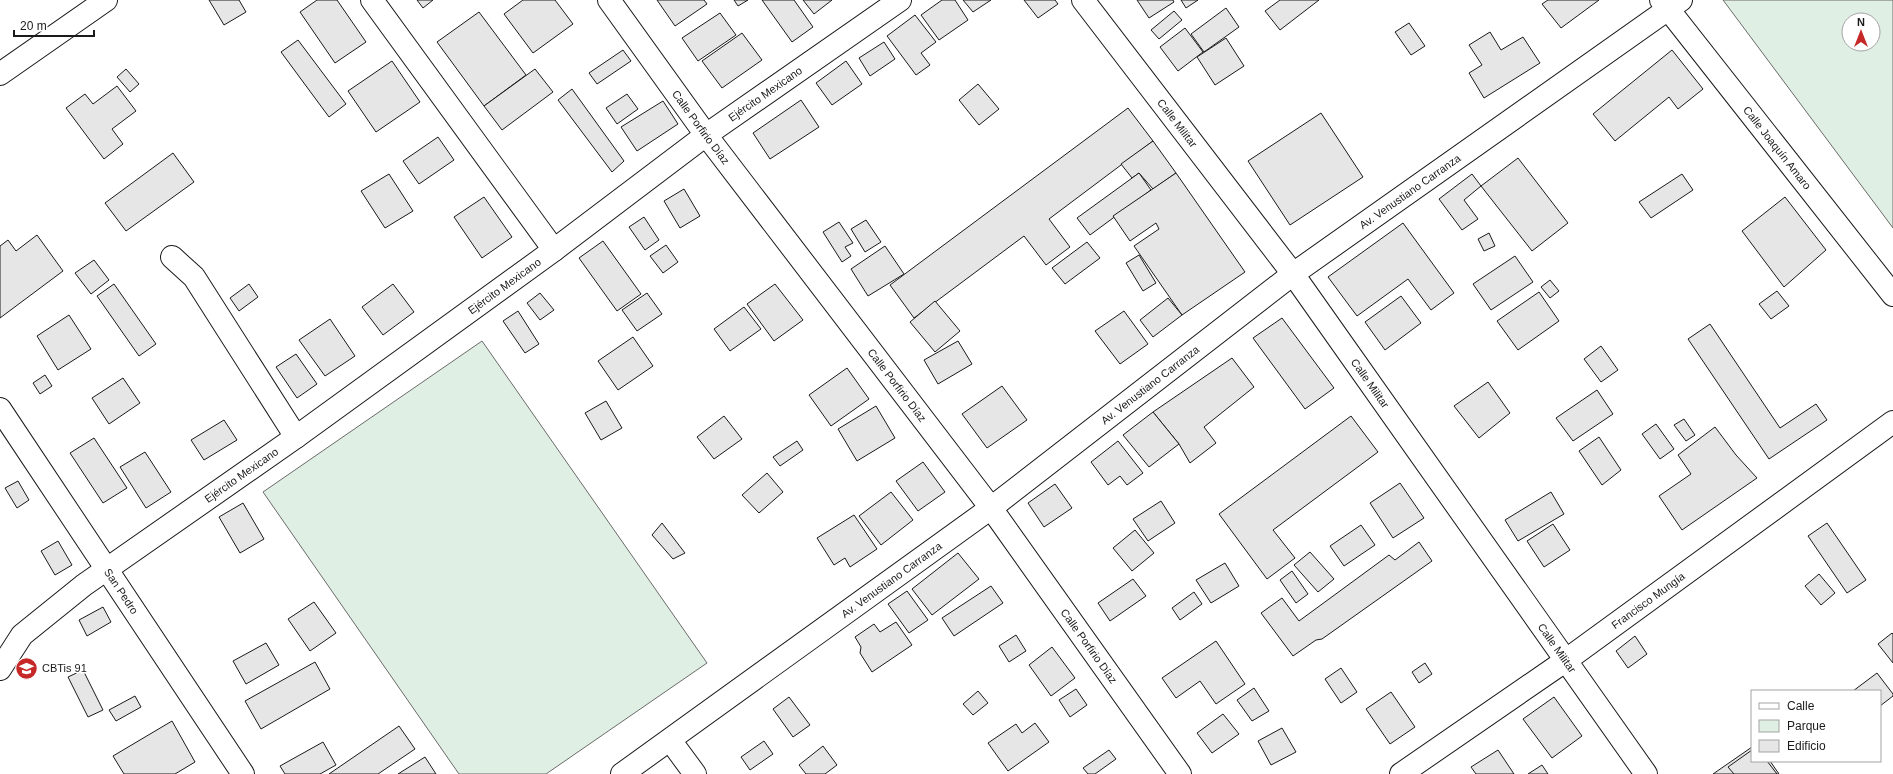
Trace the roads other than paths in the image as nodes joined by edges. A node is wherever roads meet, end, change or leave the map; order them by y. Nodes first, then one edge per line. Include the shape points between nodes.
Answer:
1 (106, 0) edge
2 (372, 0) edge
3 (609, 0) edge
4 (900, 0) edge
5 (1083, 0) edge
6 (1671, 3) edge
7 (0, 74) edge
8 (706, 135) junction
9 (554, 250) junction
10 (172, 257) dead end
11 (1293, 274) junction
12 (1893, 295) edge
13 (0, 409) edge
14 (1893, 422) edge
15 (296, 437) junction
16 (991, 508) junction
17 (107, 569) junction
18 (1565, 661) junction
19 (0, 668) edge
20 (670, 740) junction
21 (243, 774) edge
22 (622, 774) edge
23 (695, 774) edge
24 (1180, 774) edge
25 (1401, 774) edge
26 (1646, 774) edge

1 - 7 street
2 - 9 street
3 - 8 street, Calle Porfirio Díaz
4 - 8 street, Ejército Mexicano
5 - 11 street, Calle Militar
6 - 11 street, Av. Venustiano Carranza
6 - 12 street, Calle Joaquín Amaro
8 - 9 street, Ejército Mexicano
8 - 16 street, Calle Porfirio Díaz
9 - 15 street, Ejército Mexicano
10 - 15 street via 194,277
11 - 16 street, Av. Venustiano Carranza
11 - 18 street, Calle Militar
13 - 17 street, San Pedro
14 - 18 street, Francisco Mungía
15 - 17 street, Ejército Mexicano
16 - 20 street, Av. Venustiano Carranza
16 - 24 street, Calle Porfirio Díaz
17 - 19 street, Ejército Mexicano via 22,635
17 - 21 street, San Pedro
18 - 25 street, Francisco Mungía
18 - 26 street, Calle Militar
20 - 22 street, Av. Venustiano Carranza
20 - 23 street

